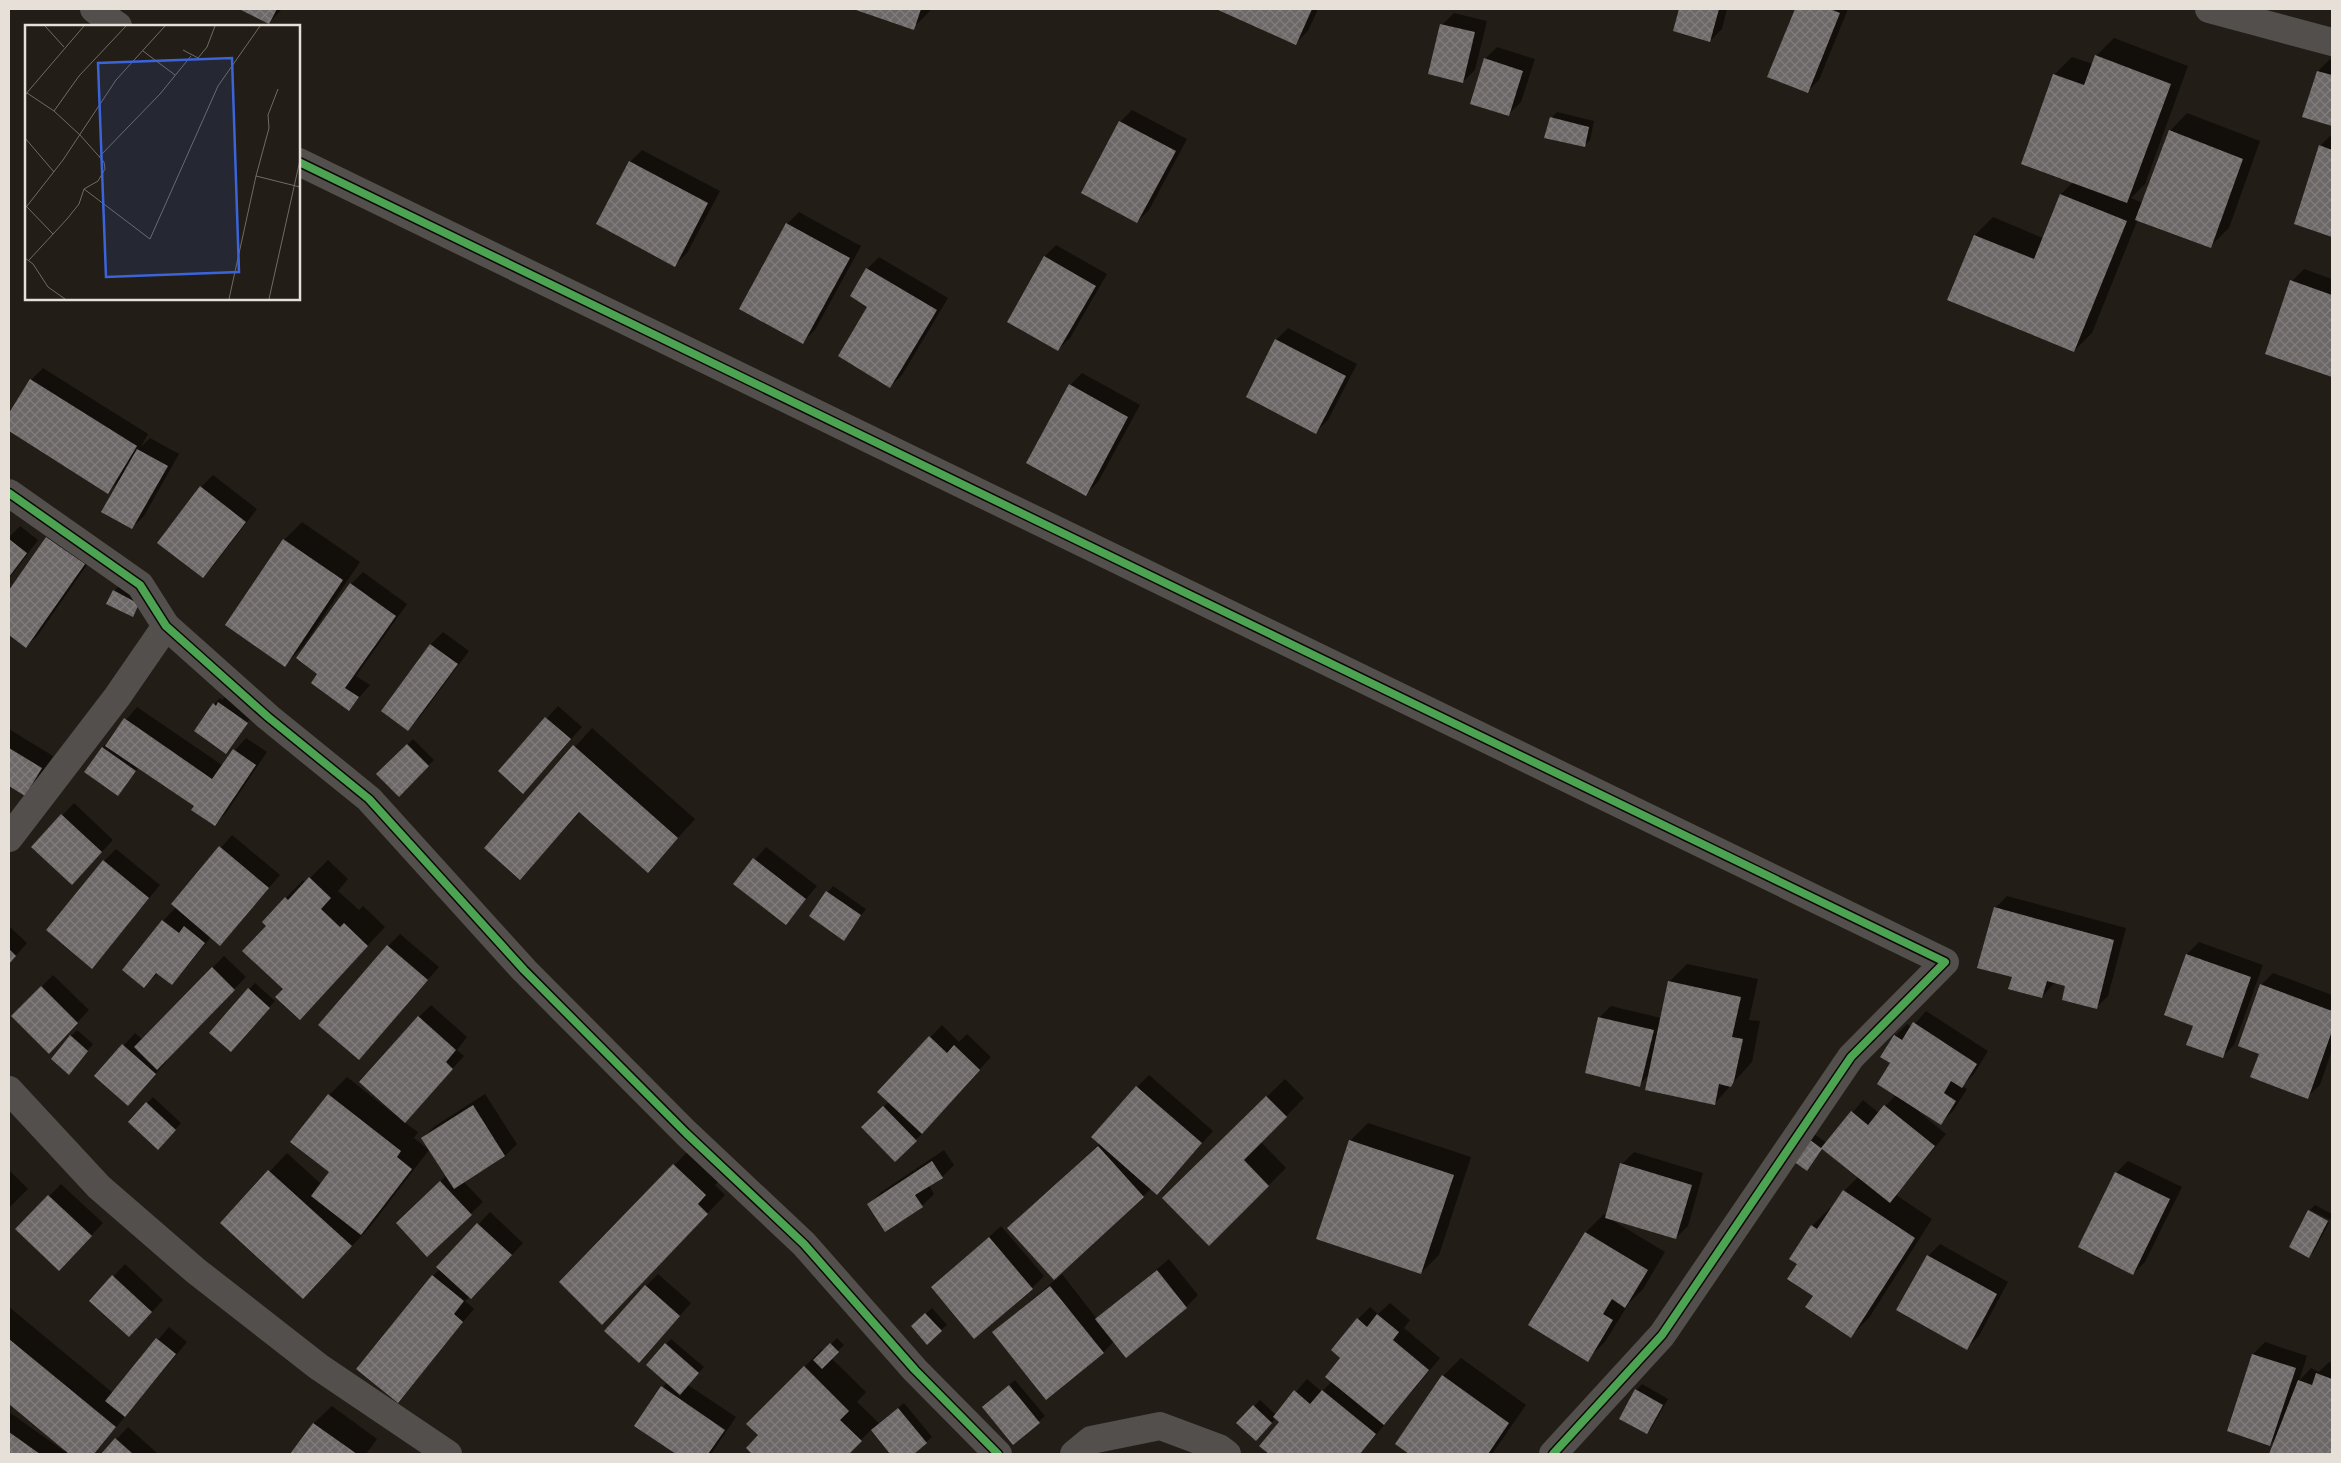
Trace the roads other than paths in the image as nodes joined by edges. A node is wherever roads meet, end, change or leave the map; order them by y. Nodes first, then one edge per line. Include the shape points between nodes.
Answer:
1 (94, 9) edge
2 (2209, 9) edge
3 (117, 25) edge
4 (2332, 42) edge
5 (300, 162) edge
6 (9, 493) edge
7 (166, 626) junction
8 (9, 838) edge
9 (9, 1090) edge
10 (448, 1454) edge
11 (998, 1454) edge
12 (1074, 1454) edge
13 (1227, 1454) edge
14 (1553, 1454) edge

1 - 3 street
2 - 4 street
5 - 14 street via 1945,962 1850,1057 1662,1335
6 - 7 street via 140,586
7 - 8 street via 117,697
7 - 11 street via 268,717 369,799 524,970 686,1133 804,1244 915,1370
9 - 10 street via 100,1187 196,1271 319,1367
12 - 13 street via 1091,1440 1160,1426

